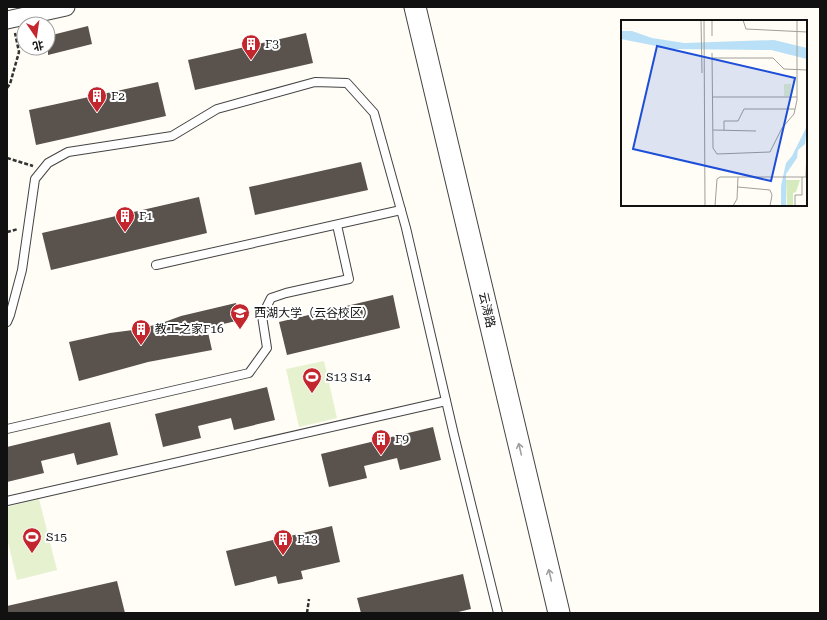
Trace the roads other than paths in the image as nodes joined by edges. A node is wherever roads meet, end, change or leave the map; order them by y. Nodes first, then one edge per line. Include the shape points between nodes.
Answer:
1 (66, 7) edge
2 (403, 7) edge
3 (415, 7) edge
4 (10, 20) edge
5 (401, 210) junction
6 (337, 225) junction
7 (156, 265) dead end
8 (7, 322) edge
9 (446, 401) junction
10 (7, 429) edge
11 (7, 501) edge
12 (498, 613) edge
13 (544, 613) edge
14 (559, 613) edge

1 - 4 street
2 - 13 street, 云涛路
14 -> 3 street, 云涛路
5 - 6 lane
5 - 8 lane via 374,113 347,83 315,82 217,110 172,136 68,152 48,163 35,179 22,270
5 - 9 lane
6 - 7 lane
6 - 10 lane via 349,279 271,298 262,316 267,348 249,372
9 - 11 lane
9 - 12 lane

